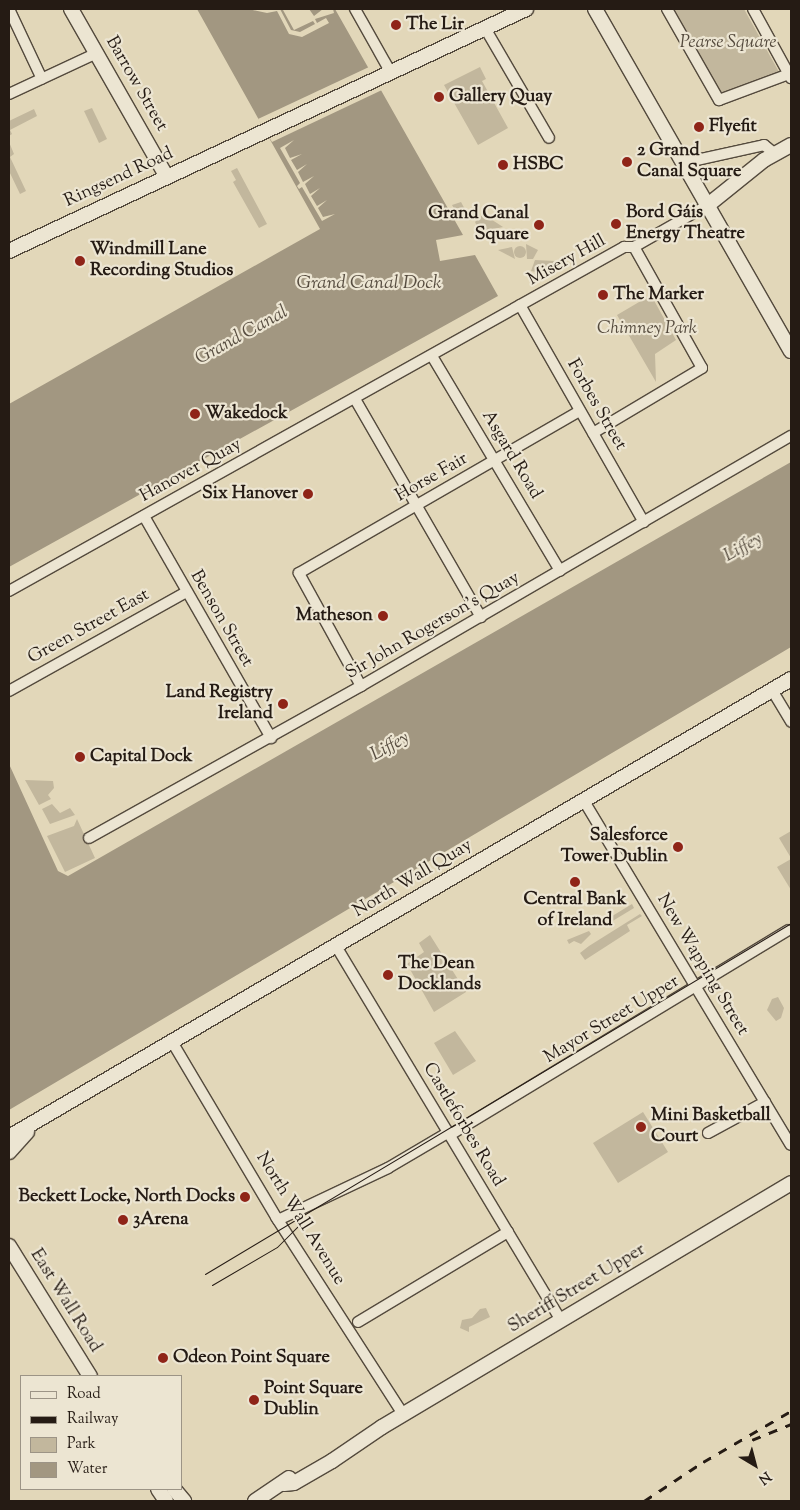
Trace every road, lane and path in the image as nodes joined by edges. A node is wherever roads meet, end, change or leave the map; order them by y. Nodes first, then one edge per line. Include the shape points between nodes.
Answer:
1 (9, 9) edge
2 (71, 9) edge
3 (356, 9) edge
4 (526, 9) edge
5 (595, 9) edge
6 (667, 9) edge
7 (753, 9) edge
8 (485, 28) junction
9 (97, 53) junction
10 (390, 71) junction
11 (790, 76) edge
12 (42, 79) junction
13 (9, 94) edge
14 (549, 138) dead end
15 (791, 146) edge
16 (774, 153) junction
17 (684, 163) junction
18 (167, 177) junction
19 (708, 204) junction
20 (634, 247) junction
21 (9, 251) edge
22 (520, 305) junction
23 (791, 351) edge
24 (432, 356) junction
25 (355, 399) junction
26 (580, 411) junction
27 (593, 433) junction
28 (791, 436) edge
29 (496, 460) junction
30 (418, 505) junction
31 (144, 516) junction
32 (644, 522) junction
33 (560, 571) junction
34 (9, 591) edge
35 (186, 592) junction
36 (481, 617) junction
37 (791, 678) edge
38 (361, 686) junction
39 (772, 690) junction
40 (9, 691) edge
41 (791, 722) edge
42 (271, 738) junction
43 (584, 801) junction
44 (89, 838) dead end
45 (788, 930) dead end
46 (336, 946) junction
47 (696, 988) junction
48 (171, 1040) junction
49 (765, 1102) junction
50 (52, 1110) junction
51 (450, 1133) junction
52 (708, 1133) dead end
53 (9, 1136) edge
54 (791, 1145) edge
55 (9, 1152) edge
56 (791, 1183) edge
57 (278, 1220) junction
58 (508, 1232) junction
59 (9, 1246) edge
60 (561, 1320) junction
61 (358, 1322) dead end
62 (89, 1375) edge
63 (403, 1414) junction
64 (159, 1490) edge
65 (175, 1490) edge
66 (166, 1501) edge
67 (184, 1501) edge
68 (255, 1501) edge

1 - 12 street
2 - 9 main road, Barrow Street
3 - 10 street
4 - 8 main road, Ringsend Road
5 - 17 main road
6 - 11 street via 719,100
7 - 11 street
8 - 10 main road, Ringsend Road
8 - 14 street
9 - 12 street
9 - 18 main road, Barrow Street
10 - 18 main road, Ringsend Road
12 - 13 street
15 - 16 main road
16 - 17 street via 764,145
16 - 19 main road
17 - 19 main road
18 - 21 main road, Ringsend Road
19 - 20 street, Misery Hill
19 - 23 main road
20 - 22 street, Misery Hill via 624,247
20 - 27 street via 702,368
22 - 24 street, Hanover Quay
22 - 26 street, Forbes Street
24 - 25 street, Hanover Quay
24 - 29 street, Asgard Road
25 - 30 street
25 - 31 street, Hanover Quay
26 - 27 street, Forbes Street
26 - 29 street, Horse Fair
27 - 32 street, Forbes Street
28 - 32 street, Sir John Rogerson's Quay
29 - 30 street, Horse Fair
29 - 33 street, Asgard Road
30 - 36 street
30 - 38 street, Horse Fair via 299,573
31 - 34 street, Hanover Quay
31 - 35 street, Benson Street
32 - 33 street, Sir John Rogerson's Quay
33 - 36 street, Sir John Rogerson's Quay
35 - 40 street, Green Street East
35 - 42 street, Benson Street
36 - 38 street, Sir John Rogerson's Quay
37 - 39 main road, North Wall Quay
38 - 42 street, Sir John Rogerson's Quay
39 - 41 street
39 - 43 main road, North Wall Quay
42 - 44 street, Sir John Rogerson's Quay
43 - 46 main road, North Wall Quay
43 - 47 street, New Wapping Street
45 - 47 street, Mayor Street Upper
46 - 48 main road, North Wall Quay
46 - 51 street, Castleforbes Road
47 - 49 street, New Wapping Street
47 - 51 street, Mayor Street Upper
48 - 50 main road, North Wall Quay
48 - 57 street, North Wall Avenue
49 - 52 street
49 - 54 street, New Wapping Street
50 - 53 main road, North Wall Quay
50 - 55 main road, North Wall Quay via 17,1140
51 - 57 street, Mayor Street Upper via 388,1168
51 - 58 street, Castleforbes Road
56 - 60 main road, Sheriff Street Upper
57 - 63 street, North Wall Avenue
58 - 60 street, Castleforbes Road
58 - 61 street
59 - 62 main road, East Wall Road
60 - 63 main road, Sheriff Street Upper
63 - 68 main road, Sheriff Street Upper via 382,1427 362,1433
64 - 66 main road
65 - 67 main road

